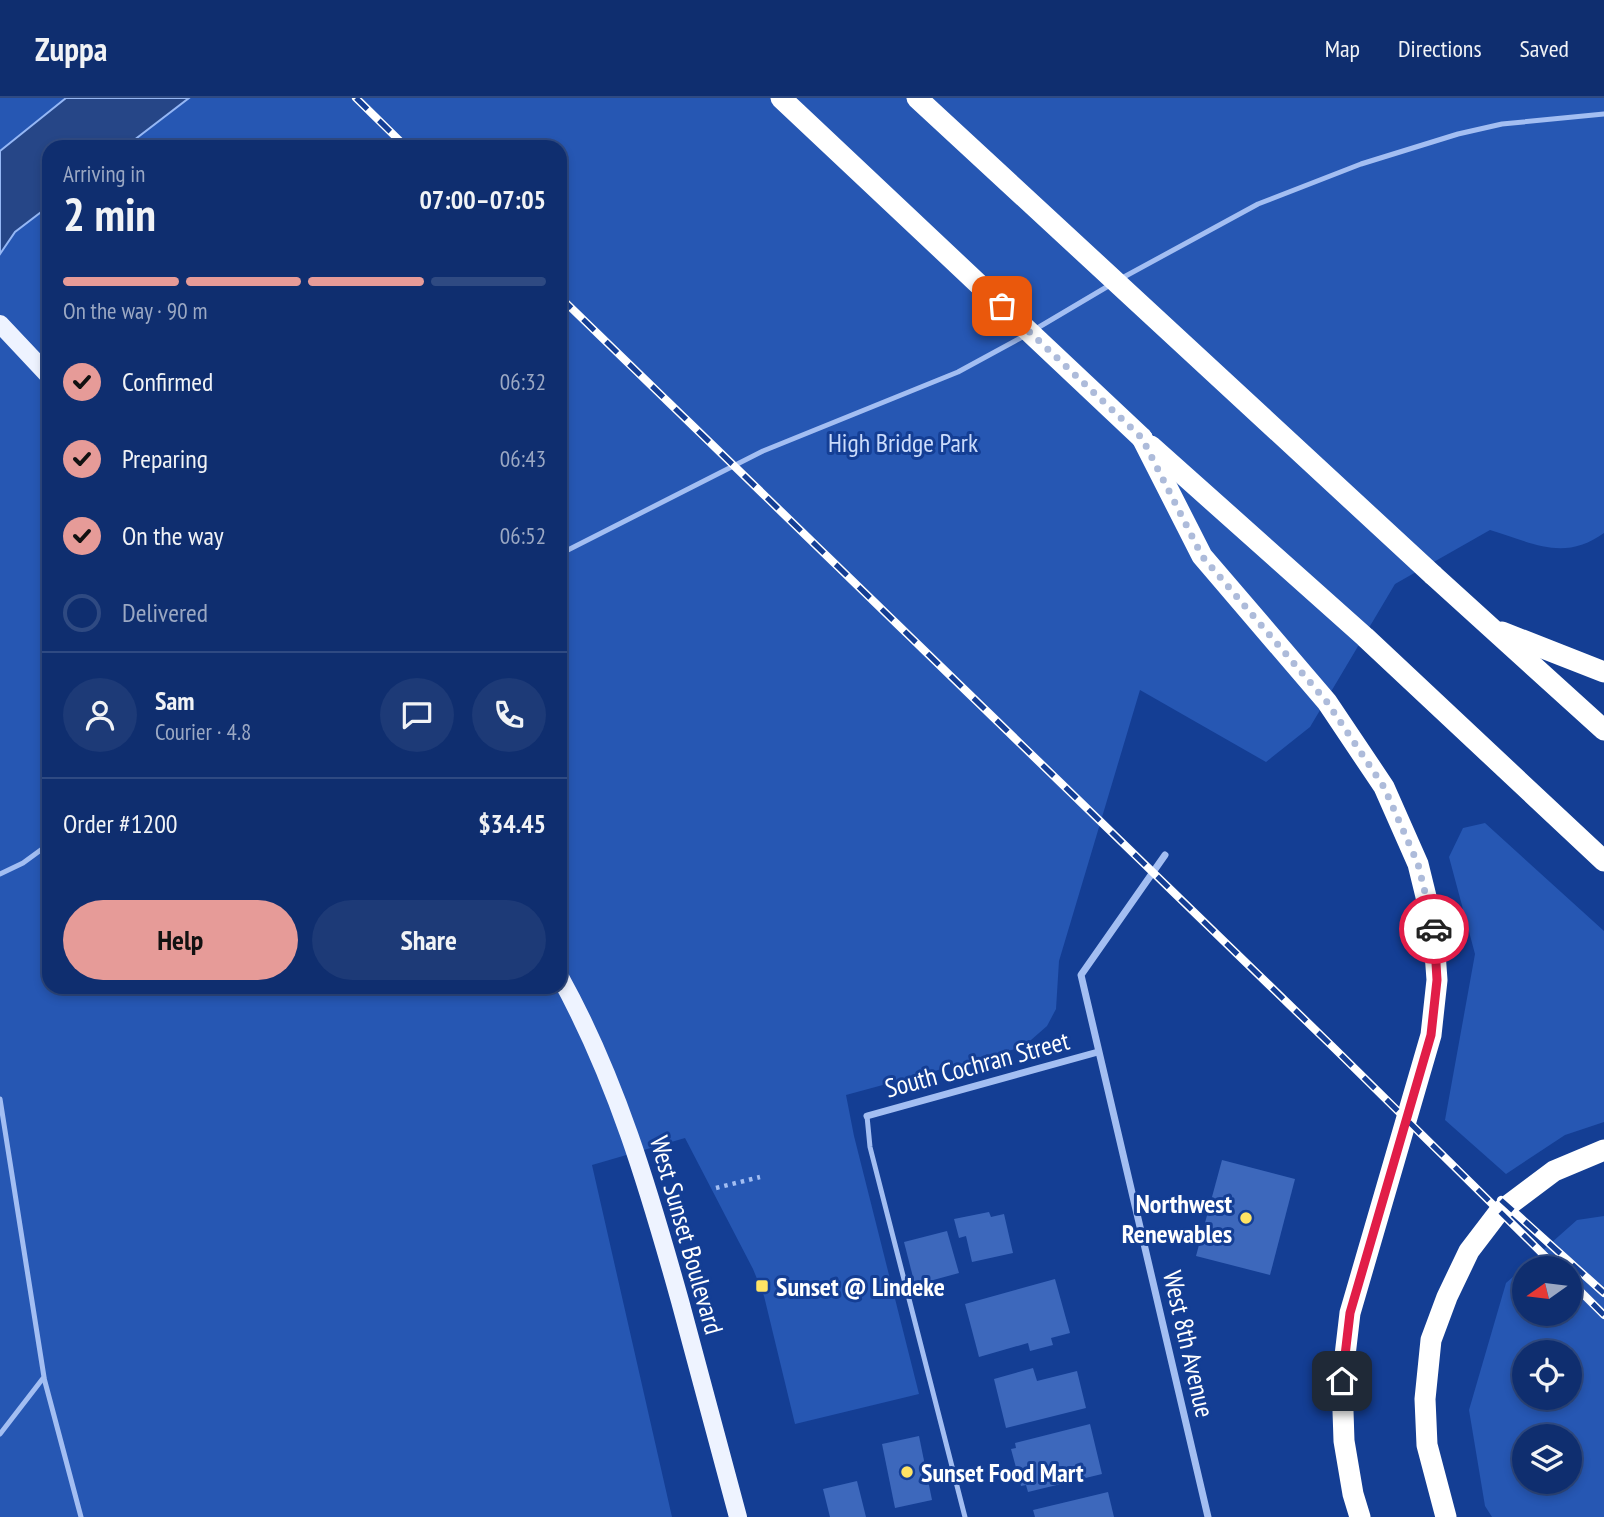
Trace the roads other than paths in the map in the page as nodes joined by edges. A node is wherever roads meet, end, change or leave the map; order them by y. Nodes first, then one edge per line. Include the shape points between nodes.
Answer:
1 (781, 98) edge
2 (917, 98) edge
3 (1604, 114) edge
4 (0, 324) edge
5 (42, 369) edge
6 (1142, 438) junction
7 (567, 550) edge
8 (1490, 628) junction
9 (1604, 672) edge
10 (1604, 730) edge
11 (42, 849) edge
12 (1165, 855) dead end
13 (1604, 861) edge
14 (0, 874) edge
15 (567, 989) edge
16 (1098, 1052) junction
17 (0, 1100) edge
18 (867, 1116) joint
19 (1604, 1150) edge
20 (44, 1377) junction
21 (0, 1434) edge
22 (81, 1517) edge
23 (738, 1517) edge
24 (965, 1517) edge
25 (1208, 1517) edge
26 (1360, 1517) edge
27 (1446, 1517) edge

1 - 6 highway, bridge
2 - 8 highway, bridge
3 - 7 lane via 1502,124 1458,134 1310,182 1212,227 958,372 763,452
4 - 5 main road
6 - 13 highway via 1365,637
6 - 26 highway via 1202,556 1327,702 1384,787 1418,864 1433,925 1437,980 1431,1035 1350,1313 1342,1381 1344,1441
8 - 9 highway
8 - 10 highway
11 - 14 lane
12 - 16 street, West 8th Avenue via 1081,975
15 - 23 main road, West Sunset Boulevard via 634,1142
16 - 18 street, South Cochran Street
16 - 25 street, West 8th Avenue
17 - 20 lane
18 - 24 lane via 870,1147
19 - 27 highway via 1554,1171 1498,1213 1469,1251 1447,1297 1431,1340 1425,1399 1427,1445
20 - 21 lane
20 - 22 lane

